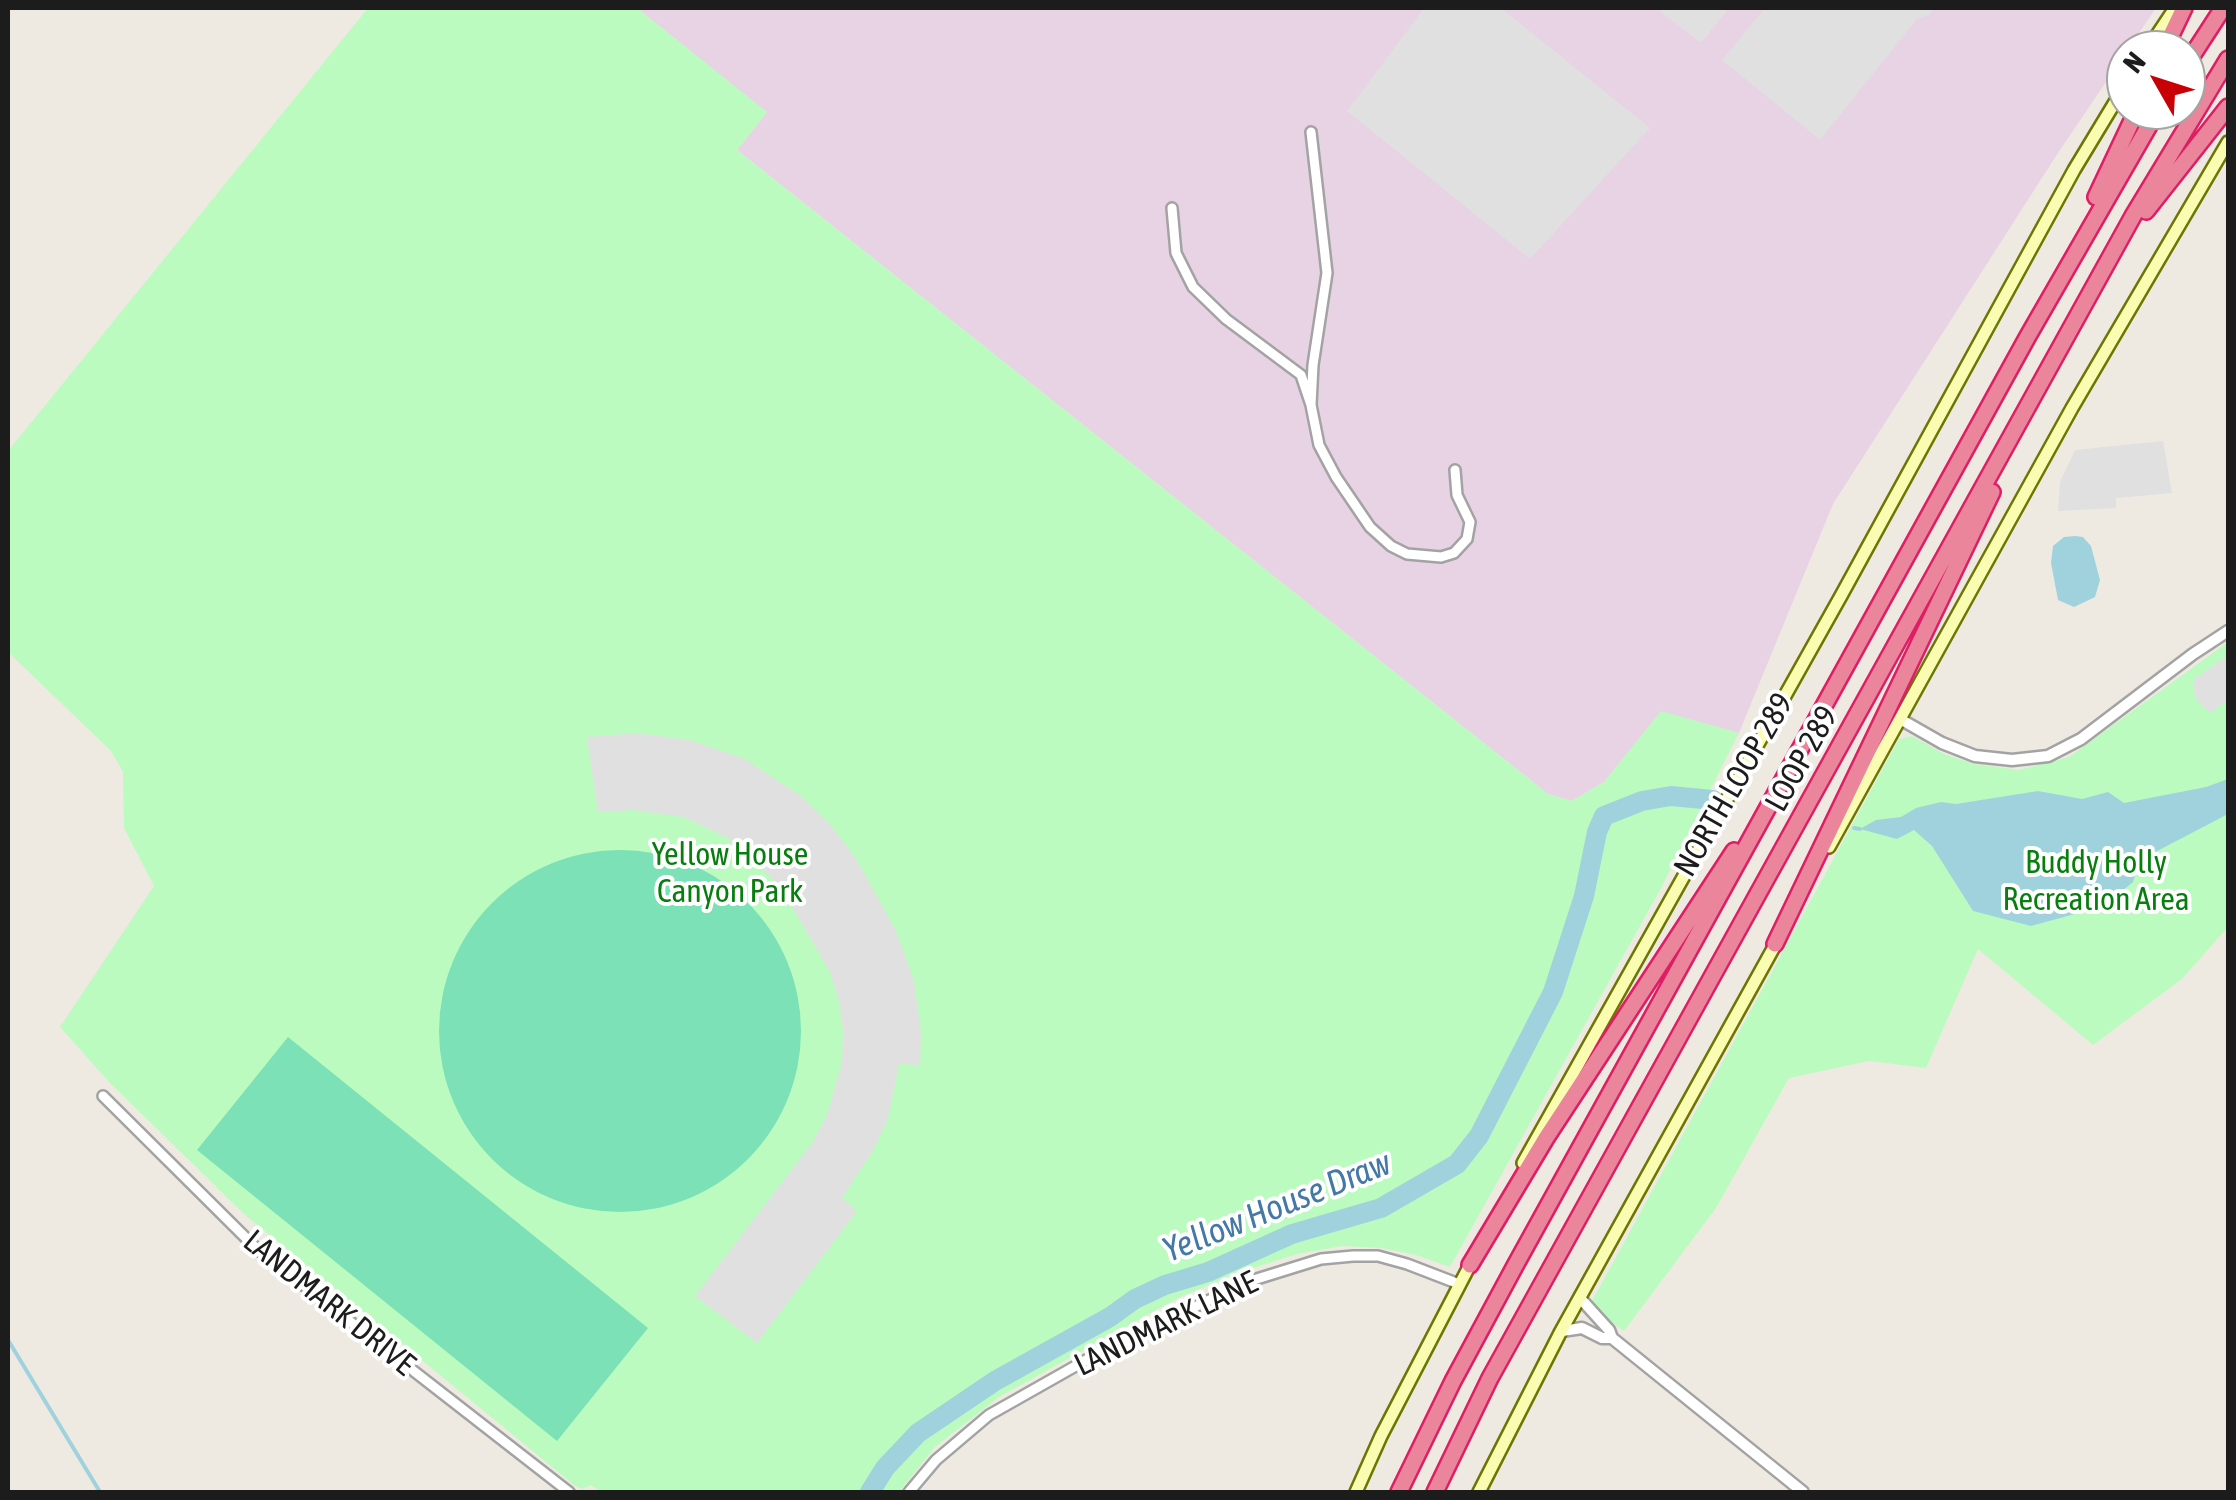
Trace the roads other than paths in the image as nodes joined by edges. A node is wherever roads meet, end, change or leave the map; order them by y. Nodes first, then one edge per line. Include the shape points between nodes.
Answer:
1 (2175, 8) edge
2 (2223, 8) edge
3 (2160, 30) edge
4 (2206, 34) edge
5 (2228, 58) edge
6 (2228, 106) edge
7 (2106, 117) edge
8 (2126, 130) edge
9 (2146, 130) edge
10 (1311, 132) dead end
11 (2228, 142) edge
12 (1172, 208) dead end
13 (2101, 275) junction
14 (2028, 336) junction
15 (1311, 405) junction
16 (2018, 425) junction
17 (1455, 470) dead end
18 (2228, 632) edge
19 (1900, 719) junction
20 (1774, 795) junction
21 (1775, 944) junction
22 (103, 1096) dead end
23 (1470, 1264) junction
24 (1459, 1284) junction
25 (1580, 1298) junction
26 (1562, 1331) junction
27 (1612, 1338) junction
28 (569, 1492) edge
29 (909, 1492) edge
30 (1356, 1492) edge
31 (1398, 1492) edge
32 (1434, 1492) edge
33 (1479, 1492) edge
34 (1803, 1492) edge

1 - 3 main road
2 - 4 highway
5 - 13 highway, LOOP 289
6 - 13 highway
7 - 23 main road, NORTH LOOP 289
8 - 14 highway
9 - 14 highway, LOOP 289
10 - 15 street via 1327,273
11 - 19 main road
12 - 15 street via 1176,253 1193,287 1302,375
13 - 16 highway, LOOP 289
14 - 20 highway, LOOP 289
15 - 17 street via 1319,445 1336,477 1370,527 1408,554 1441,557 1468,539 1470,522 1457,495
16 - 21 highway via 2008,462
16 - 32 highway, LOOP 289 via 1490,1378
18 - 19 street via 2048,756 1975,756
19 - 21 main road
20 - 23 highway via 1572,1097
20 - 31 highway, LOOP 289
21 - 25 main road
22 - 28 street, LANDMARK DRIVE via 257,1249
23 - 24 main road, NORTH LOOP 289
24 - 29 street, LANDMARK LANE via 1378,1256 1321,1259 1246,1282 989,1415
24 - 30 main road, NORTH LOOP 289
25 - 26 main road
25 - 27 street
26 - 27 street via 1582,1328
26 - 33 main road
27 - 34 street

